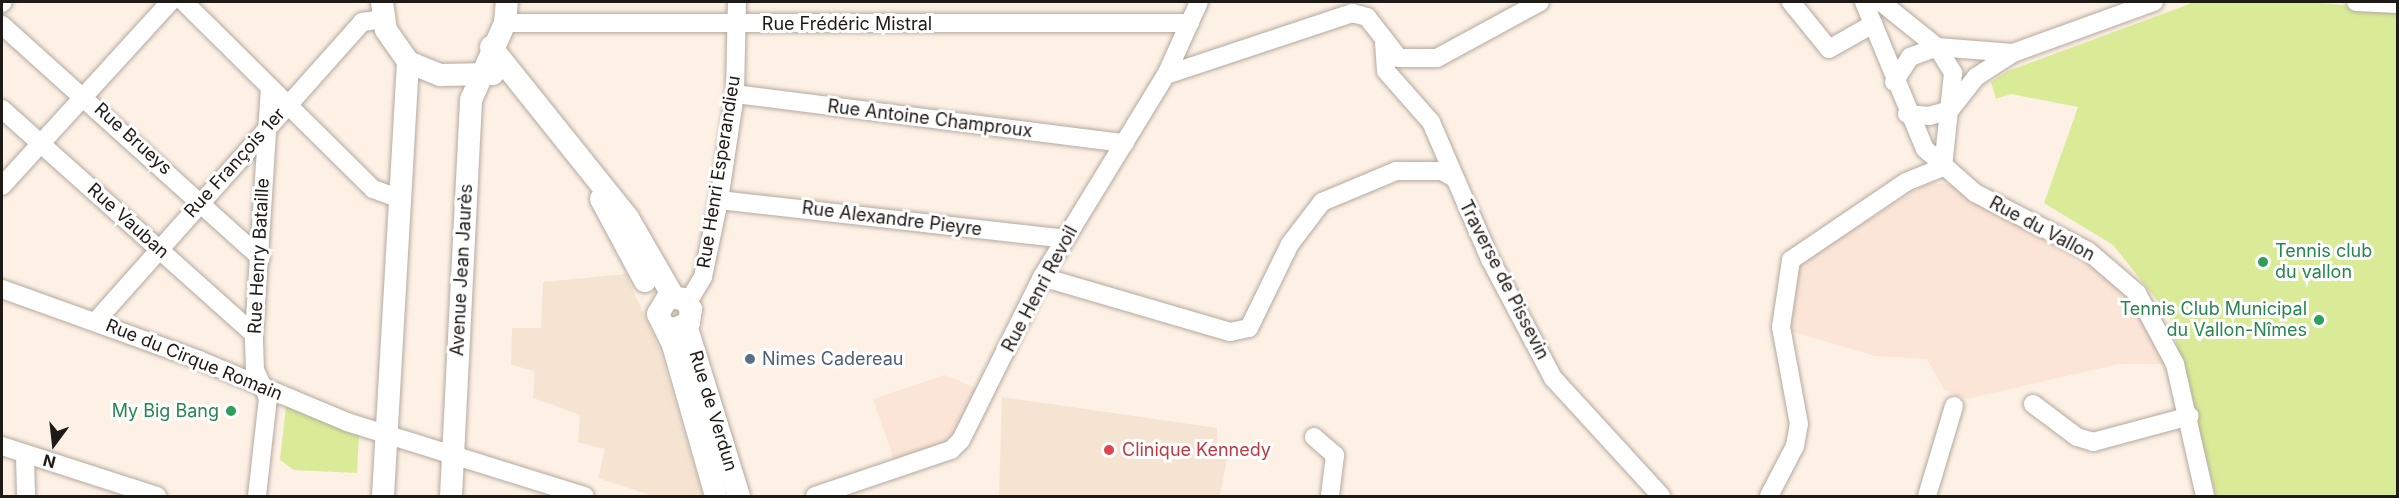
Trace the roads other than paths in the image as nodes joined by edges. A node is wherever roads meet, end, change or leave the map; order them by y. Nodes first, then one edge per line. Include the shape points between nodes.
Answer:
1 (171, 2) edge
2 (184, 2) edge
3 (738, 2) edge
4 (1199, 2) edge
5 (1540, 2) edge
6 (1791, 2) edge
7 (1864, 2) edge
8 (1881, 2) edge
9 (2154, 2) edge
10 (2356, 2) edge
11 (2397, 4) edge
12 (379, 6) edge
13 (506, 12) edge
14 (1190, 23) junction
15 (736, 24) junction
16 (1873, 24) junction
17 (2, 25) edge
18 (392, 40) junction
19 (1384, 42) junction
20 (491, 47) junction
21 (1937, 47) junction
22 (2013, 53) junction
23 (408, 62) junction
24 (479, 74) junction
25 (1166, 75) junction
26 (509, 76) junction
27 (1894, 82) junction
28 (270, 88) junction
29 (735, 94) junction
30 (85, 96) junction
31 (287, 106) junction
32 (2, 109) edge
33 (1950, 110) junction
34 (1907, 114) junction
35 (263, 134) junction
36 (1125, 143) junction
37 (41, 144) junction
38 (1925, 149) junction
39 (1944, 167) junction
40 (1454, 178) junction
41 (1906, 182) junction
42 (2, 186) edge
43 (202, 200) junction
44 (401, 200) junction
45 (719, 200) junction
46 (1065, 239) junction
47 (159, 248) junction
48 (261, 258) junction
49 (1042, 276) junction
50 (2, 288) edge
51 (675, 311) junction
52 (96, 321) junction
53 (254, 334) junction
54 (262, 387) junction
55 (2033, 404) dead end
56 (1954, 406) dead end
57 (2190, 416) junction
58 (386, 434) junction
59 (1314, 437) dead end
60 (2, 446) edge
61 (25, 455) junction
62 (453, 456) junction
63 (106, 489) edge
64 (719, 490) edge
65 (2204, 495) edge
66 (26, 496) edge
67 (157, 496) edge
68 (257, 496) edge
69 (383, 496) edge
70 (451, 496) edge
71 (585, 496) edge
72 (739, 496) edge
73 (814, 496) edge
74 (1330, 496) edge
75 (1661, 496) edge
76 (1769, 496) edge
77 (1927, 496) edge

1 - 30 street
2 - 28 street
3 - 15 street, Rue Henri Esperandieu
4 - 14 street, Rue Henri Revoil
5 - 19 street via 1437,58 1399,58
6 - 16 street via 1829,49
7 - 16 street, Rue du Vallon
8 - 21 street
9 - 22 street
10 - 11 street
12 - 18 main road
12 - 31 street, Rue François 1er
13 - 15 street, Rue Frédéric Mistral
13 - 20 main road, Avenue Jean Jaurès
14 - 15 street, Rue Frédéric Mistral
14 - 25 street, Rue Henri Revoil
15 - 29 street, Rue Henri Esperandieu
16 - 27 street, Rue du Vallon
17 - 30 street, Rue Brueys
18 - 20 main road via 427,61 446,64
18 - 23 main road
19 - 25 street via 1367,17 1353,13
19 - 40 street, Traverse de Pissevin via 1386,71 1431,122
20 - 24 main road, Avenue Jean Jaurès
20 - 26 main road, Rue de Verdun
21 - 22 street
21 - 27 street via 1910,57
21 - 33 street via 1953,73
22 - 33 street via 1976,76
23 - 24 main road via 440,75
23 - 44 main road
24 - 26 main road
24 - 62 main road, Avenue Jean Jaurès via 470,105
25 - 36 street, Rue Henri Revoil
26 - 51 main road, Rue de Verdun via 591,179
27 - 34 street, Rue du Vallon
28 - 31 street
28 - 35 street, Rue Henry Bataille
29 - 36 street, Rue Antoine Champroux
29 - 45 street, Rue Henri Esperandieu
30 - 37 street
30 - 43 street, Rue Brueys
31 - 35 street, Rue François 1er
31 - 44 street via 374,189
32 - 37 street, Rue Vauban
33 - 34 street via 1929,116
33 - 39 street via 1942,146
34 - 38 street, Rue du Vallon
35 - 43 street, Rue François 1er
35 - 48 street, Rue Henry Bataille
36 - 46 street, Rue Henri Revoil
37 - 42 street
37 - 47 street, Rue Vauban
38 - 39 street, Rue du Vallon
38 - 41 street
39 - 41 street
39 - 57 street, Rue du Vallon via 1994,205 2088,250 2116,273 2158,326
40 - 49 street via 1442,171 1396,171 1322,202 1270,276 1249,328 1230,332
40 - 75 street, Traverse de Pissevin via 1553,378
41 - 76 street via 1791,260 1781,327 1799,424 1795,446
43 - 47 street, Rue François 1er
43 - 48 street, Rue Brueys
44 - 58 main road
45 - 46 street, Rue Alexandre Pieyre
45 - 51 street, Rue Henri Esperandieu via 703,277
46 - 49 street, Rue Henri Revoil
47 - 52 street, Rue François 1er
47 - 53 street, Rue Vauban
48 - 53 street, Rue Henry Bataille
49 - 73 street, Rue Henri Revoil via 961,440 951,450
50 - 52 street, Rue du Cirque Romain
51 - 64 main road, Rue de Verdun
51 - 72 main road, Rue de Verdun
52 - 54 street, Rue du Cirque Romain
53 - 54 street, Rue Henry Bataille
54 - 58 street, Rue du Cirque Romain
54 - 68 street, Rue Henry Bataille via 268,398
55 - 57 street via 2077,437 2093,441
56 - 77 street
57 - 65 street, Rue du Vallon
58 - 62 street, Rue du Cirque Romain
58 - 69 main road
59 - 74 street via 1335,455
60 - 61 street
61 - 63 street
61 - 66 street
62 - 70 main road, Avenue Jean Jaurès
62 - 71 street, Rue du Cirque Romain
63 - 67 street

